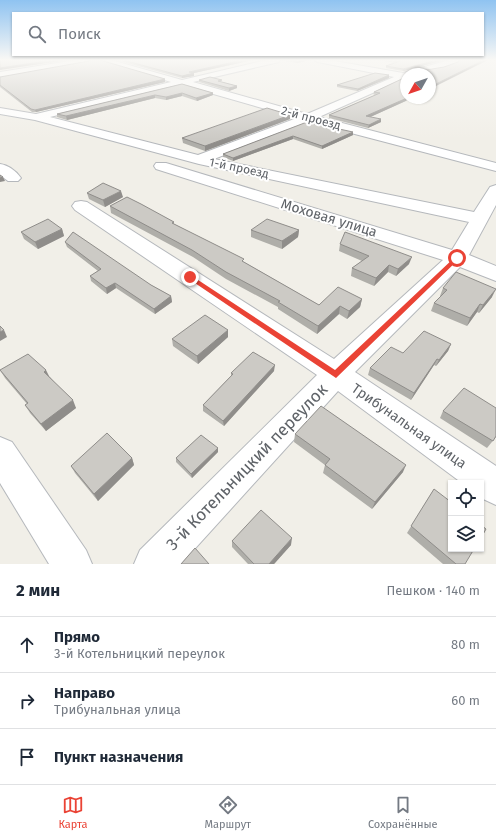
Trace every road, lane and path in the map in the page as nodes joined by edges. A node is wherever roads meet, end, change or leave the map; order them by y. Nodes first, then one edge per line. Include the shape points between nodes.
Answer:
1 (169, 86) edge
2 (195, 86) edge
3 (380, 86) edge
4 (0, 111) edge
5 (36, 117) junction
6 (308, 118) junction
7 (199, 160) junction
8 (161, 166) dead end
9 (496, 167) edge
10 (0, 168) edge
11 (13, 178) dead end
12 (496, 190) edge
13 (82, 206) dead end
14 (480, 218) junction
15 (457, 258) junction
16 (496, 274) edge
17 (336, 374) junction
18 (0, 453) edge
19 (496, 487) edge
20 (72, 564) edge
21 (154, 564) edge

1 - 5 street
2 - 6 street, 2-й проезд
3 - 6 street
4 - 5 street, 1-й проезд
5 - 7 street, 1-й проезд
6 - 7 street
6 - 9 street, 2-й проезд
7 - 14 street, 1-й проезд
8 - 15 street, Моховая улица
10 - 11 street
12 - 14 street, 3-й Котельницкий переулок
13 - 17 street, Трибунальная улица
14 - 15 street, 3-й Котельницкий переулок
15 - 16 street, Моховая улица
15 - 17 street, 3-й Котельницкий переулок
17 - 19 street, Трибунальная улица
17 - 21 street, 3-й Котельницкий переулок
18 - 20 street

